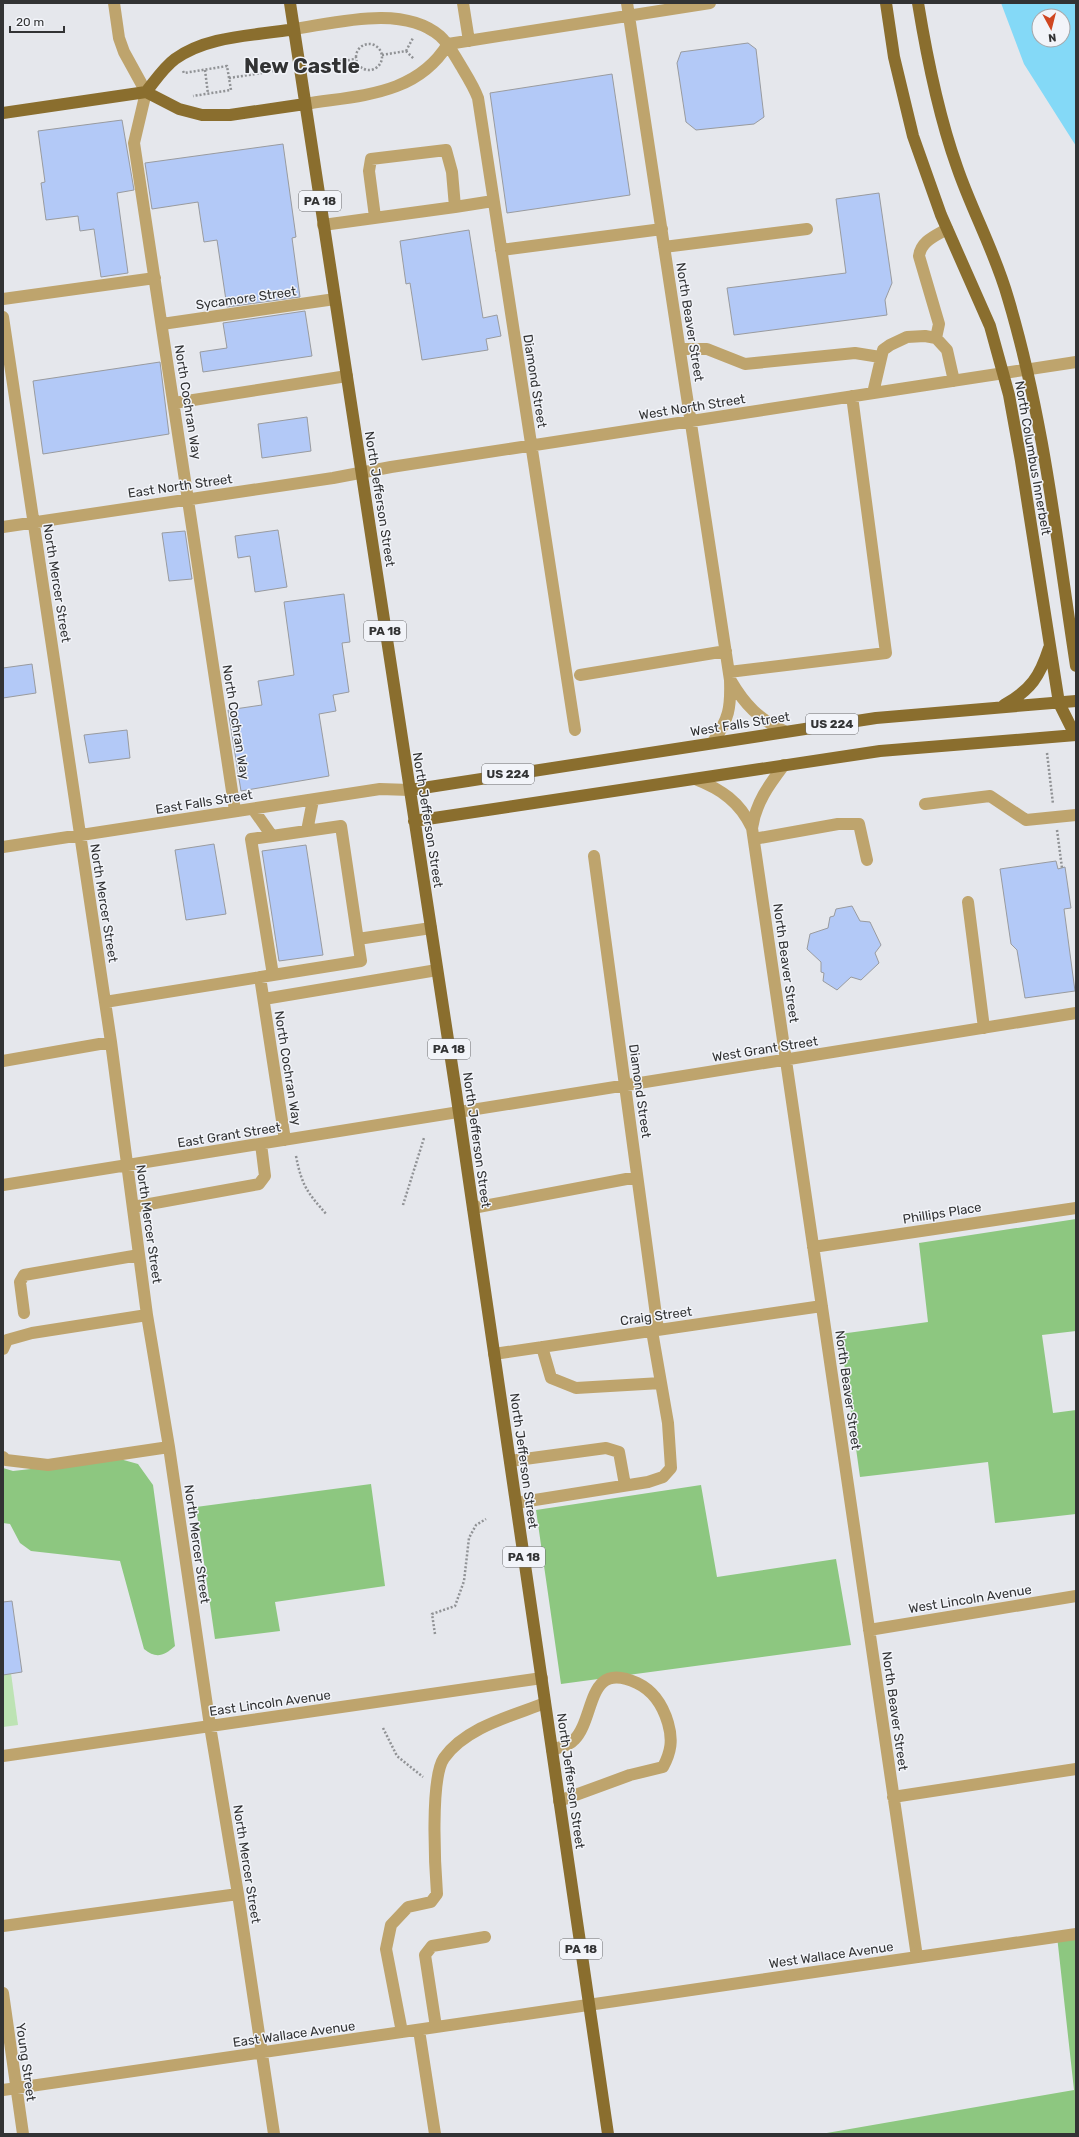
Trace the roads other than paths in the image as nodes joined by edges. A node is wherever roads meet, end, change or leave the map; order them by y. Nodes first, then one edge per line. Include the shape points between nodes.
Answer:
1 (114, 3) edge
2 (290, 3) edge
3 (463, 3) edge
4 (627, 3) edge
5 (710, 3) edge
6 (886, 3) edge
7 (918, 3) edge
8 (629, 16) junction
9 (294, 29) junction
10 (469, 40) junction
11 (448, 44) junction
12 (146, 92) junction
13 (305, 104) junction
14 (3, 113) edge
15 (493, 201) junction
16 (455, 207) junction
17 (375, 218) junction
18 (323, 225) junction
19 (662, 229) junction
20 (807, 229) dead end
21 (947, 229) junction
22 (664, 246) junction
23 (501, 250) junction
24 (155, 278) junction
25 (3, 299) edge
26 (335, 299) junction
27 (3, 317) edge
28 (162, 324) junction
29 (936, 338) junction
30 (680, 349) junction
31 (880, 357) junction
32 (1076, 362) edge
33 (1027, 370) junction
34 (1004, 373) junction
35 (347, 376) junction
36 (954, 381) junction
37 (873, 393) junction
38 (852, 396) junction
39 (174, 403) junction
40 (691, 421) junction
41 (531, 445) junction
42 (361, 472) junction
43 (188, 499) junction
44 (34, 522) junction
45 (3, 527) edge
46 (1050, 644) junction
47 (726, 651) junction
48 (1076, 666) edge
49 (580, 675) dead end
50 (730, 676) junction
51 (1076, 701) edge
52 (1058, 702) junction
53 (1002, 707) junction
54 (575, 730) dead end
55 (784, 732) junction
56 (1076, 733) edge
57 (713, 742) junction
58 (784, 765) junction
59 (695, 779) junction
60 (410, 790) junction
61 (313, 800) junction
62 (925, 804) dead end
63 (253, 809) junction
64 (235, 811) junction
65 (1076, 815) edge
66 (414, 821) junction
67 (307, 831) junction
68 (753, 834) junction
69 (80, 835) junction
70 (272, 836) junction
71 (3, 847) edge
72 (594, 856) dead end
73 (867, 860) dead end
74 (968, 902) dead end
75 (431, 928) junction
76 (358, 939) junction
77 (437, 970) junction
78 (273, 975) junction
79 (260, 977) junction
80 (264, 999) junction
81 (105, 1002) junction
82 (1076, 1013) edge
83 (984, 1028) junction
84 (111, 1042) junction
85 (786, 1060) junction
86 (3, 1061) edge
87 (625, 1086) junction
88 (458, 1112) junction
89 (285, 1140) junction
90 (261, 1144) junction
91 (127, 1165) junction
92 (637, 1177) junction
93 (3, 1184) edge
94 (133, 1207) junction
95 (473, 1208) junction
96 (1076, 1208) edge
97 (813, 1247) junction
98 (139, 1255) junction
99 (822, 1306) junction
100 (24, 1313) dead end
101 (147, 1315) junction
102 (655, 1330) junction
103 (542, 1347) junction
104 (3, 1349) edge
105 (494, 1354) junction
106 (661, 1383) junction
107 (169, 1447) junction
108 (3, 1457) edge
109 (510, 1461) junction
110 (625, 1485) junction
111 (516, 1503) junction
112 (1076, 1596) edge
113 (869, 1630) junction
114 (542, 1678) junction
115 (545, 1703) junction
116 (210, 1726) junction
117 (552, 1750) junction
118 (3, 1756) edge
119 (1076, 1769) edge
120 (893, 1797) junction
121 (560, 1801) junction
122 (238, 1894) junction
123 (3, 1926) edge
124 (1076, 1934) edge
125 (485, 1937) dead end
126 (917, 1957) junction
127 (3, 1993) edge
128 (589, 2005) junction
129 (436, 2027) junction
130 (419, 2030) junction
131 (402, 2032) junction
132 (262, 2052) junction
133 (15, 2088) junction
134 (3, 2090) edge
135 (23, 2134) edge
136 (274, 2134) edge
137 (435, 2134) edge
138 (608, 2134) edge

1 - 12 street via 119,38 124,52
2 - 9 main road, PA 18
3 - 10 street
4 - 8 street, North Beaver Street
5 - 8 street
6 - 21 main road, North Columbus Innerbelt via 894,57 913,136
7 - 33 main road, North Columbus Innerbelt via 926,51 944,127 968,196 1001,274
8 - 10 street
8 - 19 street, North Beaver Street
9 - 11 street via 358,20 396,19 420,24 439,35
9 - 12 main road via 207,44 174,60
9 - 13 main road, PA 18
10 - 11 street
11 - 13 street via 434,63 407,83 370,94
11 - 15 street, Diamond Street via 478,98
12 - 13 main road via 179,109 216,116
12 - 14 main road
12 - 24 street, North Cochran Way via 134,144
13 - 18 main road, North Jefferson Street / PA 18
15 - 16 street
15 - 23 street, Diamond Street
16 - 17 street
16 - 17 street via 452,172 446,150 371,159 369,170
17 - 18 street
18 - 26 main road, North Jefferson Street / PA 18
19 - 22 street, North Beaver Street
19 - 23 street
20 - 22 street
21 - 29 street via 928,240 920,248 919,256 939,324
21 - 34 main road, North Columbus Innerbelt via 990,326
22 - 30 street, North Beaver Street
23 - 41 street, Diamond Street
24 - 25 street
24 - 28 street, North Cochran Way
26 - 28 street, Sycamore Street
26 - 35 main road, North Jefferson Street / PA 18
27 - 44 street, North Mercer Street
28 - 39 street, North Cochran Way
29 - 31 street via 908,337 890,345 883,350
29 - 36 street via 947,350
30 - 31 street via 706,349 745,364 855,353
30 - 40 street, North Beaver Street
31 - 37 street
32 - 33 street, West North Street
33 - 34 street, West North Street
33 - 48 main road, North Columbus Innerbelt via 1044,458
34 - 36 street, West North Street
34 - 46 main road, North Columbus Innerbelt via 1016,426
35 - 39 street
35 - 42 main road, North Jefferson Street / PA 18
36 - 37 street, West North Street
37 - 38 street, West North Street
38 - 40 street, West North Street
38 - 50 street via 886,653
39 - 43 street, North Cochran Way
40 - 41 street, West North Street
40 - 47 street, North Beaver Street
41 - 42 street, West North Street
41 - 54 street, Diamond Street
42 - 43 street, East North Street
42 - 60 main road, North Jefferson Street / PA 18
43 - 44 street, East North Street
43 - 64 street, North Cochran Way
44 - 45 street, East North Street
44 - 69 street, North Mercer Street
46 - 52 main road, North Columbus Innerbelt
46 - 53 main road via 1040,673 1033,683 1026,691
47 - 49 street
47 - 50 street, North Beaver Street
50 - 55 street, North Beaver Street via 749,708 768,724
50 - 57 street, North Beaver Street via 729,712 726,722
51 - 52 main road, West Falls Street / US 224
52 - 53 main road, West Falls Street / US 224
52 - 56 main road, North Columbus Innerbelt
53 - 55 main road, West Falls Street / US 224 via 919,713
55 - 57 main road, West Falls Street / US 224
56 - 58 main road, US 224 via 922,746
57 - 60 main road, West Falls Street / US 224
58 - 59 main road, US 224
58 - 68 street, North Beaver Street via 758,803
59 - 66 main road, US 224
59 - 68 street, North Beaver Street via 720,790 732,799 747,816
60 - 61 street, East Falls Street via 380,790
60 - 66 main road, North Jefferson Street / PA 18
61 - 63 street, East Falls Street
61 - 67 street
62 - 65 street via 990,796 1026,820
63 - 64 street, East Falls Street
63 - 70 street
64 - 69 street, East Falls Street
66 - 75 main road, North Jefferson Street / PA 18
67 - 70 street
67 - 76 street via 341,826
68 - 73 street via 859,824
68 - 85 street, North Beaver Street
69 - 71 street, East Falls Street
69 - 81 street, North Mercer Street
70 - 78 street via 251,839
72 - 87 street, Diamond Street
74 - 83 street
75 - 76 street
75 - 77 main road, North Jefferson Street / PA 18
76 - 78 street via 361,961
77 - 80 street
77 - 88 main road, North Jefferson Street / PA 18
78 - 79 street
79 - 80 street, North Cochran Way
79 - 81 street
80 - 89 street, North Cochran Way
81 - 84 street, North Mercer Street
82 - 83 street, West Grant Street
83 - 85 street, West Grant Street
84 - 86 street
84 - 91 street, North Mercer Street
85 - 87 street, West Grant Street
85 - 97 street, North Beaver Street
87 - 88 street, West Grant Street
87 - 92 street, Diamond Street
88 - 89 street, East Grant Street
88 - 95 main road, North Jefferson Street / PA 18
89 - 90 street, East Grant Street
90 - 91 street, East Grant Street
90 - 94 street via 265,1176 259,1184
91 - 93 street, East Grant Street
91 - 94 street, North Mercer Street
92 - 95 street
92 - 102 street, Diamond Street
94 - 98 street, North Mercer Street
95 - 105 main road, North Jefferson Street / PA 18
96 - 97 street, Phillips Place
97 - 99 street, North Beaver Street
98 - 100 street via 24,1275 20,1282
98 - 101 street, North Mercer Street
99 - 102 street, Craig Street
99 - 113 street, North Beaver Street
101 - 104 street via 32,1333 8,1340
101 - 107 street, North Mercer Street
102 - 103 street, Craig Street
102 - 106 street, Diamond Street
103 - 105 street, Craig Street
103 - 106 street via 551,1378 576,1388
105 - 109 main road, North Jefferson Street / PA 18
106 - 110 street, Diamond Street via 668,1423 670,1468 663,1477
107 - 108 street via 48,1465 6,1460
107 - 116 street, North Mercer Street
109 - 110 street via 606,1448 619,1452
109 - 111 main road, North Jefferson Street / PA 18
110 - 111 street, Diamond Street
111 - 114 main road, North Jefferson Street / PA 18
112 - 113 street, West Lincoln Avenue
113 - 120 street, North Beaver Street
114 - 115 main road, North Jefferson Street / PA 18
114 - 116 street, East Lincoln Avenue
115 - 117 main road, North Jefferson Street / PA 18
115 - 131 street via 477,1732 456,1745 443,1759 437,1791 434,1849 436,1894 431,1902 408,1907 391,1925 386,1949
116 - 118 street, East Lincoln Avenue
116 - 122 street, North Mercer Street
117 - 121 main road, North Jefferson Street / PA 18
117 - 121 street via 574,1741 580,1733 595,1690 603,1682 613,1678 629,1679 644,1687 664,1710 670,1730 671,1752 663,1767 630,1775
119 - 120 street
120 - 126 street, North Beaver Street
121 - 128 main road, North Jefferson Street / PA 18
122 - 123 street
122 - 132 street, North Mercer Street
124 - 126 street, West Wallace Avenue
125 - 129 street via 432,1946 425,1955
126 - 128 street, West Wallace Avenue
127 - 133 street, Young Street
128 - 129 street, East Wallace Avenue
128 - 138 main road, North Jefferson Street / PA 18
129 - 130 street, East Wallace Avenue
130 - 131 street, East Wallace Avenue
130 - 137 street
131 - 132 street, East Wallace Avenue
132 - 133 street, East Wallace Avenue
132 - 136 street, North Mercer Street
133 - 134 street, East Wallace Avenue
133 - 135 street, Young Street

